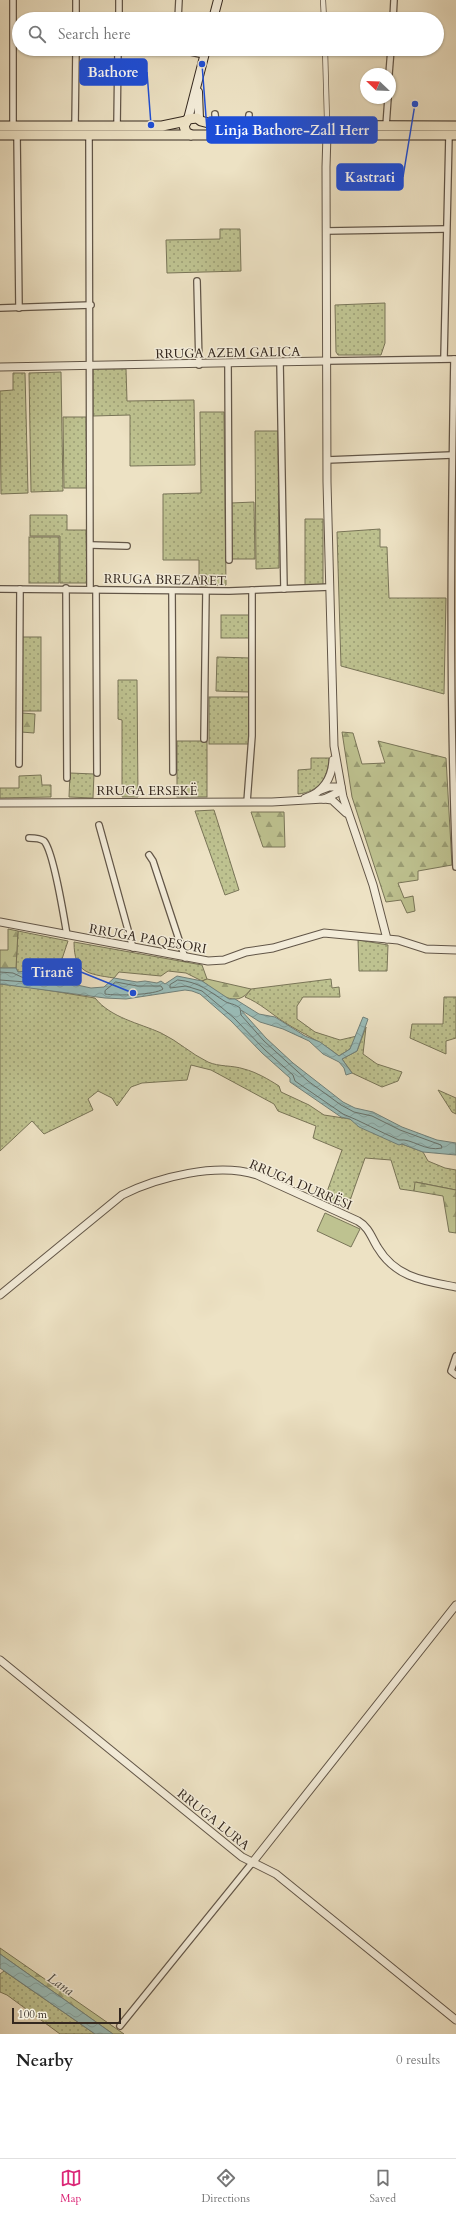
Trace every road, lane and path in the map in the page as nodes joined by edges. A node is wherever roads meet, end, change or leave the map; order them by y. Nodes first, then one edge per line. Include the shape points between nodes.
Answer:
1 (13, 0) edge
2 (76, 0) edge
3 (119, 0) edge
4 (179, 0) edge
5 (218, 0) edge
6 (323, 0) edge
7 (394, 0) edge
8 (13, 12) edge
9 (76, 12) edge
10 (119, 12) edge
11 (178, 12) edge
12 (215, 12) edge
13 (324, 12) edge
14 (393, 12) edge
15 (13, 56) edge
16 (76, 56) edge
17 (118, 56) edge
18 (204, 56) edge
19 (325, 56) edge
20 (390, 56) edge
21 (389, 68) edge
22 (198, 82) junction
23 (388, 104) edge
24 (216, 114) dead end
25 (249, 115) dead end
26 (187, 120) junction
27 (200, 120) junction
28 (327, 120) dead end
29 (216, 125) junction
30 (248, 125) junction
31 (0, 126) edge
32 (13, 126) junction
33 (75, 126) junction
34 (117, 126) junction
35 (386, 126) junction
36 (456, 126) edge
37 (327, 134) junction
38 (0, 135) edge
39 (17, 135) junction
40 (89, 135) junction
41 (195, 135) junction
42 (452, 135) edge
43 (446, 228) junction
44 (326, 231) junction
45 (197, 281) dead end
46 (91, 306) junction
47 (0, 308) edge
48 (18, 308) junction
49 (444, 358) junction
50 (455, 359) edge
51 (327, 361) junction
52 (280, 362) junction
53 (228, 364) junction
54 (199, 365) junction
55 (91, 366) junction
56 (0, 367) edge
57 (452, 456) junction
58 (327, 460) junction
59 (454, 536) edge
60 (90, 545) junction
61 (127, 546) dead end
62 (229, 560) dead end
63 (66, 588) junction
64 (330, 588) junction
65 (0, 589) edge
66 (20, 589) junction
67 (93, 589) junction
68 (284, 589) junction
69 (252, 590) junction
70 (172, 591) junction
71 (206, 591) junction
72 (454, 706) edge
73 (204, 739) dead end
74 (334, 746) junction
75 (19, 764) dead end
76 (173, 772) dead end
77 (97, 773) dead end
78 (67, 778) dead end
79 (341, 787) junction
80 (321, 790) junction
81 (324, 799) junction
82 (294, 801) junction
83 (247, 802) junction
84 (0, 803) edge
85 (350, 817) junction
86 (99, 825) dead end
87 (29, 838) dead end
88 (149, 855) dead end
89 (456, 867) edge
90 (0, 922) edge
91 (67, 935) junction
92 (387, 939) junction
93 (132, 948) junction
94 (456, 950) edge
95 (185, 958) junction
96 (456, 1287) edge
97 (0, 1295) edge
98 (456, 1356) edge
99 (456, 1375) edge
100 (456, 1605) edge
101 (0, 1660) edge
102 (252, 1863) junction
103 (456, 2020) edge
104 (120, 2026) dead end

1 - 8 street
2 - 9 street
3 - 10 street
4 - 11 street
5 - 12 main road
6 - 13 street
7 - 14 street
15 - 32 street
16 - 33 street
17 - 34 street
18 - 22 main road
19 - 28 street
20 - 21 street
22 - 26 main road
22 - 27 main road via 202,92
23 - 35 street
24 - 29 street
25 - 30 street
26 - 27 main road via 194,117
26 - 34 main road via 162,126
26 - 41 main road via 185,129
27 - 29 main road
27 - 41 main road via 202,130
29 - 30 main road
30 - 35 main road
31 - 32 main road
32 - 33 main road
33 - 34 main road
35 - 36 main road
37 - 41 main road
37 - 42 main road
37 - 44 street
38 - 39 main road
39 - 40 main road
39 - 48 street
40 - 41 main road
40 - 46 street
42 - 43 street
43 - 44 street
43 - 49 street
44 - 51 street
45 - 54 street
46 - 48 street
46 - 55 street
47 - 48 street
49 - 50 street, RRUGA AZEM GALICA
49 - 51 street, RRUGA AZEM GALICA
50 - 57 street
51 - 52 street, RRUGA AZEM GALICA
51 - 58 street
52 - 53 street, RRUGA AZEM GALICA
52 - 68 street
53 - 54 street, RRUGA AZEM GALICA
53 - 62 street
54 - 55 street, RRUGA AZEM GALICA
55 - 56 street, RRUGA AZEM GALICA
55 - 60 street
57 - 58 street
57 - 59 street
58 - 64 street
59 - 72 street
60 - 61 street
60 - 67 street
63 - 66 street, RRUGA BREZARET
63 - 67 street, RRUGA BREZARET
63 - 78 street
64 - 68 street, RRUGA BREZARET
64 - 74 street
65 - 66 street, RRUGA BREZARET
66 - 75 street
67 - 70 street, RRUGA BREZARET
67 - 77 street
68 - 69 street, RRUGA BREZARET
69 - 71 street, RRUGA BREZARET
69 - 83 street via 252,752
70 - 71 street, RRUGA BREZARET
70 - 76 street
71 - 73 street
72 - 89 street via 453,788
74 - 79 street
74 - 80 street via 333,768
79 - 80 street
79 - 81 street via 337,793
79 - 85 street
80 - 82 street
81 - 82 street, RRUGA ERSEKË
81 - 85 street via 332,800 341,806
82 - 83 street, RRUGA ERSEKË
83 - 84 street, RRUGA ERSEKË
85 - 92 street via 373,885
86 - 93 street
87 - 91 street via 39,839 46,844 59,890
88 - 95 street
90 - 91 street, RRUGA PAQESORI
91 - 93 street, RRUGA PAQESORI
92 - 94 street, RRUGA PAQESORI via 404,941 426,949
92 - 95 street, RRUGA PAQESORI via 324,933 217,961
93 - 95 street, RRUGA PAQESORI
96 - 97 street, RRUGA DURRËSI via 406,1275 389,1263 363,1224 257,1175 232,1170 202,1172 144,1185 122,1195
98 - 99 street via 451,1371
100 - 102 street
101 - 102 street, RRUGA LURA via 242,1858
102 - 103 street, RRUGA LURA via 276,1874
102 - 104 street

